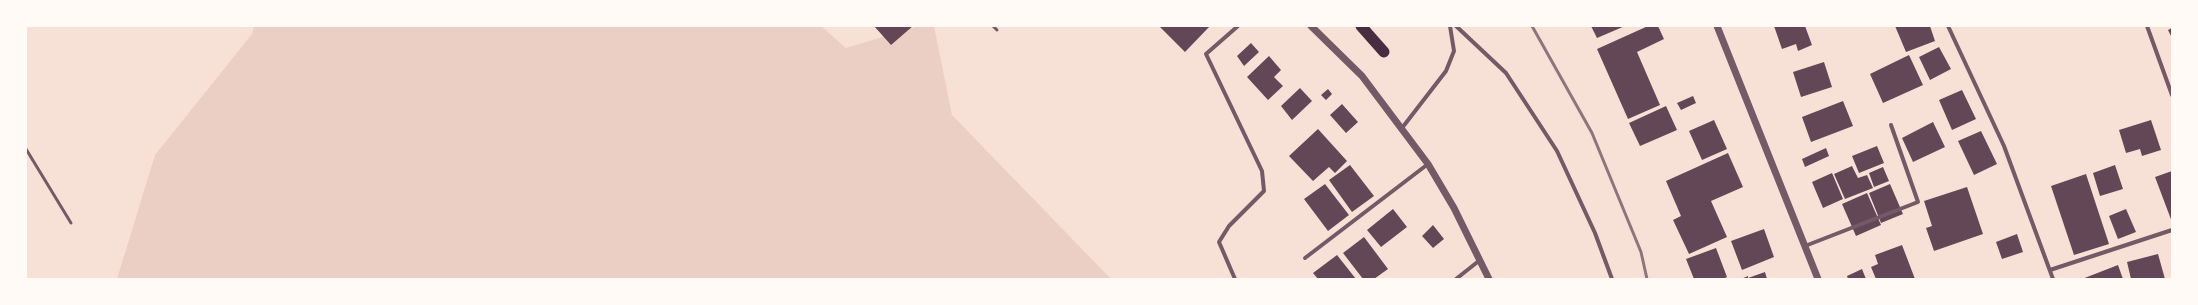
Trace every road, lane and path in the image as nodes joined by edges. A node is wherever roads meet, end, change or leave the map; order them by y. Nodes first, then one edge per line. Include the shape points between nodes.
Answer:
1 (993, 26) edge
2 (1238, 26) edge
3 (1310, 26) edge
4 (1361, 26) edge
5 (1450, 26) edge
6 (1456, 26) edge
7 (1717, 26) edge
8 (1948, 26) edge
9 (2147, 26) edge
10 (997, 30) dead end
11 (1384, 52) dead end
12 (2172, 95) edge
13 (1891, 125) dead end
14 (1402, 128) junction
15 (26, 149) edge
16 (1428, 164) junction
17 (71, 223) dead end
18 (2172, 230) edge
19 (1805, 246) junction
20 (1305, 258) dead end
21 (1480, 259) junction
22 (2050, 270) junction
23 (1235, 279) edge
24 (1456, 279) edge
25 (1488, 279) edge
26 (1612, 279) edge
27 (1818, 279) edge
28 (2053, 279) edge

1 - 10 lane
2 - 23 street via 1206,54 1262,171 1264,191 1229,226 1219,242
3 - 14 street via 1362,76
4 - 11 highway
5 - 14 street via 1454,50 1446,71
6 - 26 street via 1506,73 1557,151
7 - 19 street
8 - 22 street via 2004,146
9 - 12 street
13 - 19 street via 1918,202
14 - 16 street
15 - 17 lane
16 - 20 street
16 - 21 street
18 - 22 street
19 - 27 street
21 - 24 street
21 - 25 street
22 - 28 street

